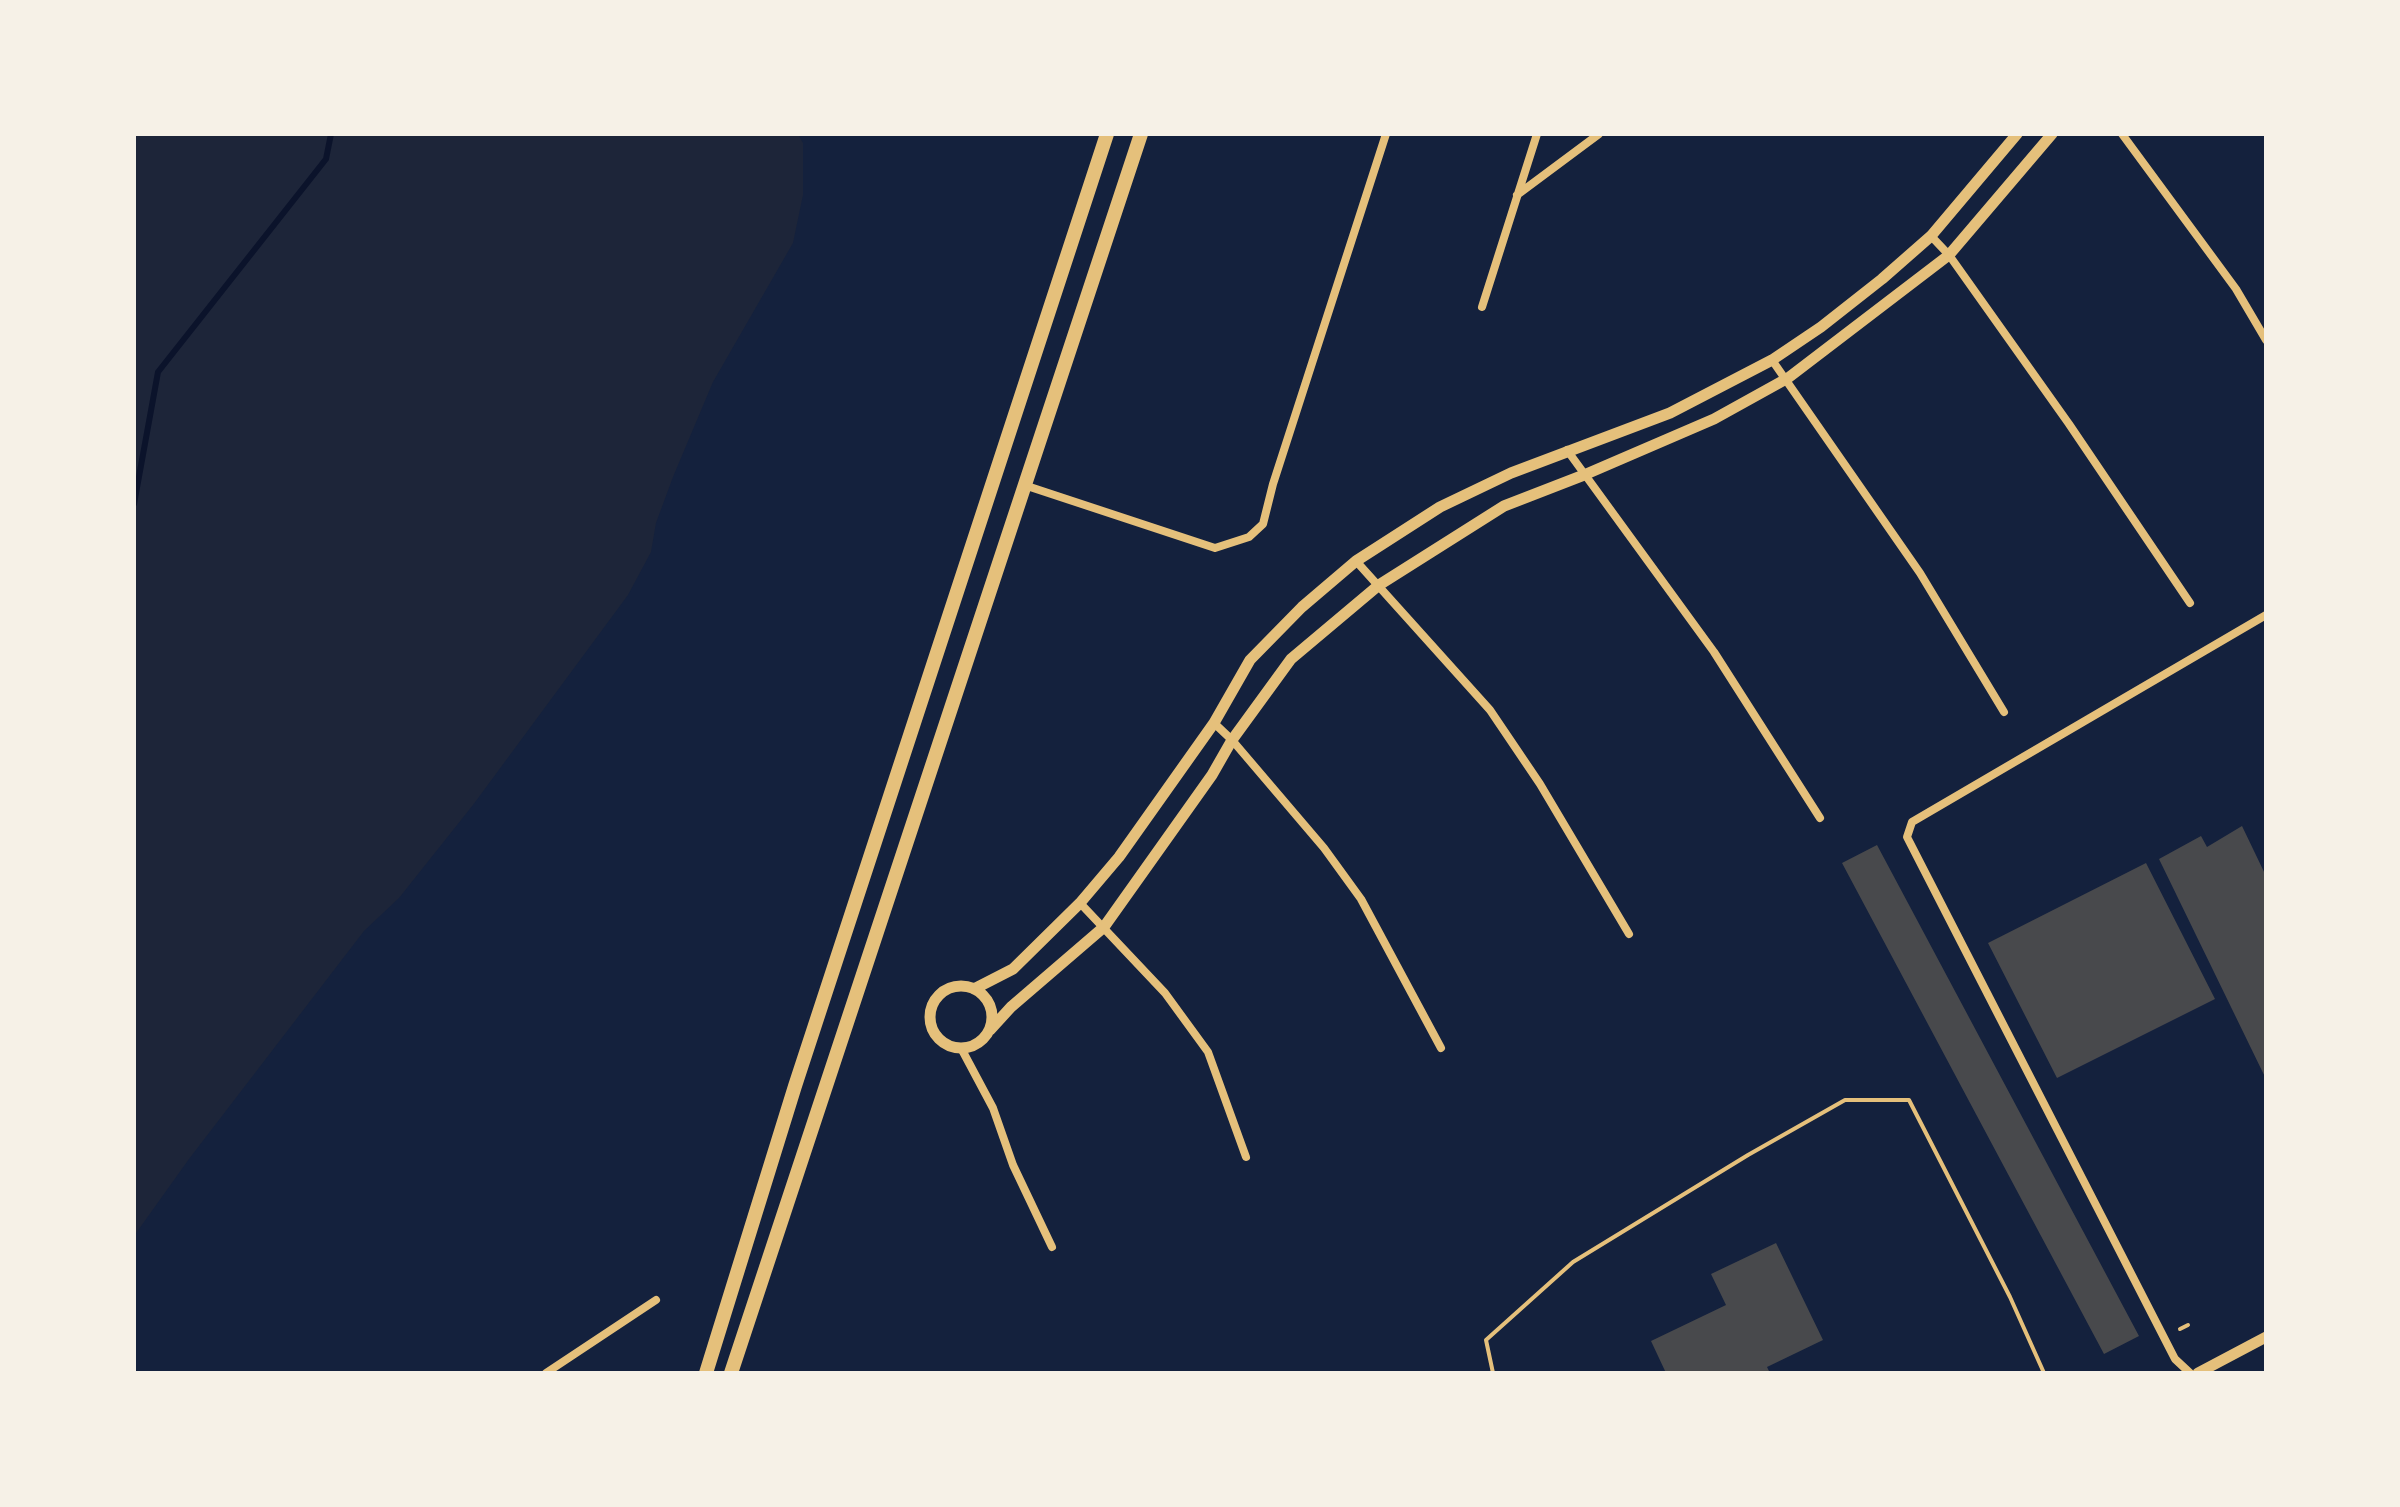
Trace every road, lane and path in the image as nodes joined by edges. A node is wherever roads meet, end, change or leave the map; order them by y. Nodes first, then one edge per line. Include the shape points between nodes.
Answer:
1 (1107, 134) edge
2 (1141, 134) edge
3 (1386, 134) edge
4 (1537, 134) edge
5 (1599, 134) edge
6 (2017, 134) edge
7 (2052, 134) edge
8 (2122, 134) edge
9 (1517, 195) junction
10 (1931, 236) junction
11 (1949, 255) junction
12 (1482, 307) dead end
13 (2266, 340) edge
14 (1772, 360) junction
15 (1788, 378) junction
16 (1567, 450) junction
17 (1584, 475) junction
18 (1024, 485) junction
19 (1356, 561) junction
20 (1379, 585) junction
21 (2190, 603) dead end
22 (2266, 615) edge
23 (2004, 712) dead end
24 (1214, 723) junction
25 (1232, 740) junction
26 (889, 800) junction
27 (917, 809) junction
28 (1820, 818) dead end
29 (1080, 903) junction
30 (1104, 927) junction
31 (1629, 934) dead end
32 (974, 989) junction
33 (990, 1030) junction
34 (961, 1048) junction
35 (1441, 1048) dead end
36 (1246, 1157) dead end
37 (1052, 1247) dead end
38 (656, 1300) dead end
39 (2188, 1325) dead end
40 (2180, 1329) dead end
41 (2266, 1337) edge
42 (2201, 1371) edge
43 (546, 1373) edge
44 (706, 1373) edge
45 (731, 1373) edge
46 (1493, 1373) edge
47 (2044, 1373) edge
48 (2190, 1373) edge

1 - 26 main road
2 - 18 main road
3 - 18 street via 1263,524 1249,537 1215,548
4 - 9 street
5 - 9 street
6 - 10 street
7 - 11 street
8 - 13 street via 2236,289
9 - 12 street
10 - 11 street
10 - 14 street via 1821,327
11 - 15 street
11 - 21 street
14 - 15 street
14 - 16 street via 1670,413
15 - 17 street via 1714,419
15 - 23 street via 1920,573
16 - 17 street
16 - 19 street via 1440,507
17 - 20 street via 1504,506
17 - 28 street via 1714,652
18 - 27 main road
19 - 20 street
19 - 24 street via 1250,660
20 - 25 street via 1291,659
20 - 31 street via 1490,710
22 - 48 street via 1912,822 1907,837 2168,1347
24 - 25 street
24 - 29 street
25 - 30 street
25 - 35 street via 1361,899
26 - 27 main road
26 - 44 main road
27 - 45 main road
29 - 30 street
29 - 32 street via 1013,969
30 - 33 street
30 - 36 street via 1165,993 1208,1052
32 - 33 street via 990,1007
32 - 34 street via 962,987 940,995 930,1016 939,1038
33 - 34 street via 983,1040
34 - 37 street via 993,1108
38 - 43 street
39 - 40 lane
41 - 42 street
46 - 47 lane via 1486,1340 1573,1262 1845,1100 1909,1100

